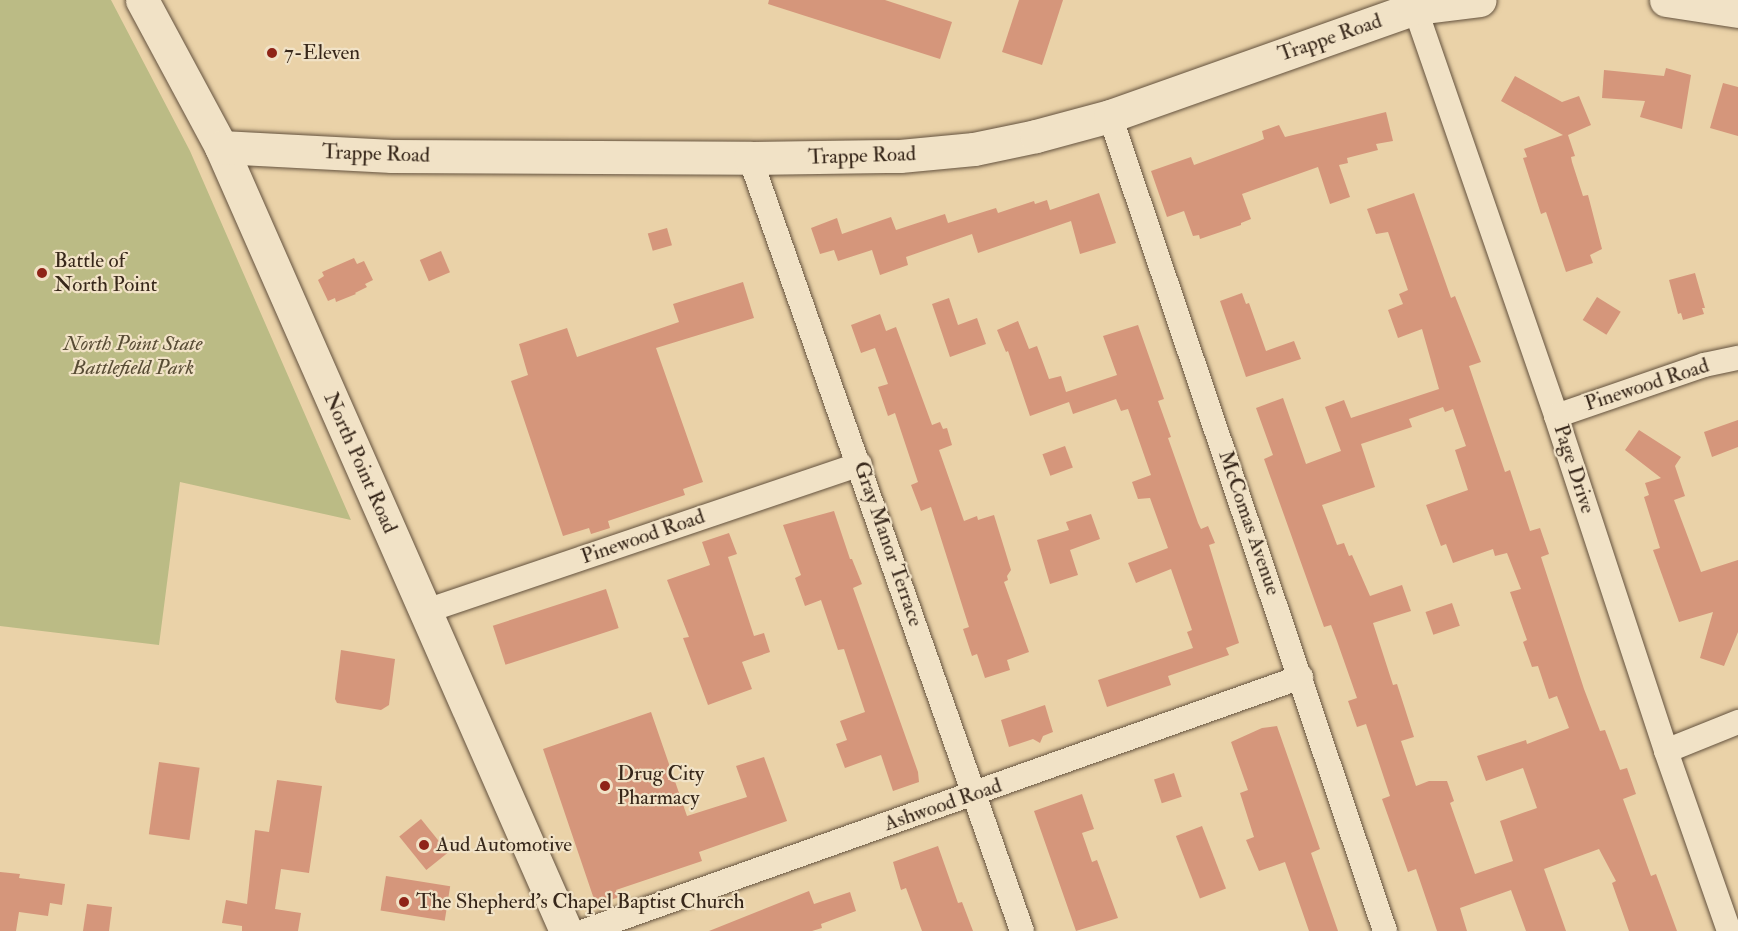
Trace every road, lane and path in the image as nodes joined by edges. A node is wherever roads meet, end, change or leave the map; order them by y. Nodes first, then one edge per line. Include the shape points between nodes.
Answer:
1 (142, 0) edge
2 (1480, 0) edge
3 (1666, 0) edge
4 (1411, 3) edge
5 (1738, 11) edge
6 (1110, 116) junction
7 (221, 147) junction
8 (750, 158) junction
9 (1738, 358) edge
10 (1556, 416) junction
11 (860, 464) junction
12 (426, 611) junction
13 (1301, 677) junction
14 (1738, 722) edge
15 (1666, 751) junction
16 (976, 794) junction
17 (566, 931) edge
18 (585, 931) edge
19 (1023, 931) edge
20 (1385, 931) edge
21 (1729, 931) edge

1 - 7 street, North Point Road
2 - 4 street, Trappe Road
3 - 5 street
4 - 6 street, Trappe Road
4 - 10 street, Page Drive
6 - 8 street, Trappe Road via 974,149 900,156
6 - 13 street, McComas Avenue
7 - 8 street, Trappe Road via 392,156
7 - 12 street, North Point Road
8 - 11 street, Gray Manor Terrace
9 - 10 street, Pinewood Road via 1704,365
10 - 15 street, Page Drive
11 - 12 street, Pinewood Road
11 - 16 street, Gray Manor Terrace
12 - 17 street, North Point Road
13 - 16 street, Ashwood Road
13 - 20 street, McComas Avenue
14 - 15 street
15 - 21 street, Page Drive
16 - 18 street, Ashwood Road
16 - 19 street, Gray Manor Terrace

